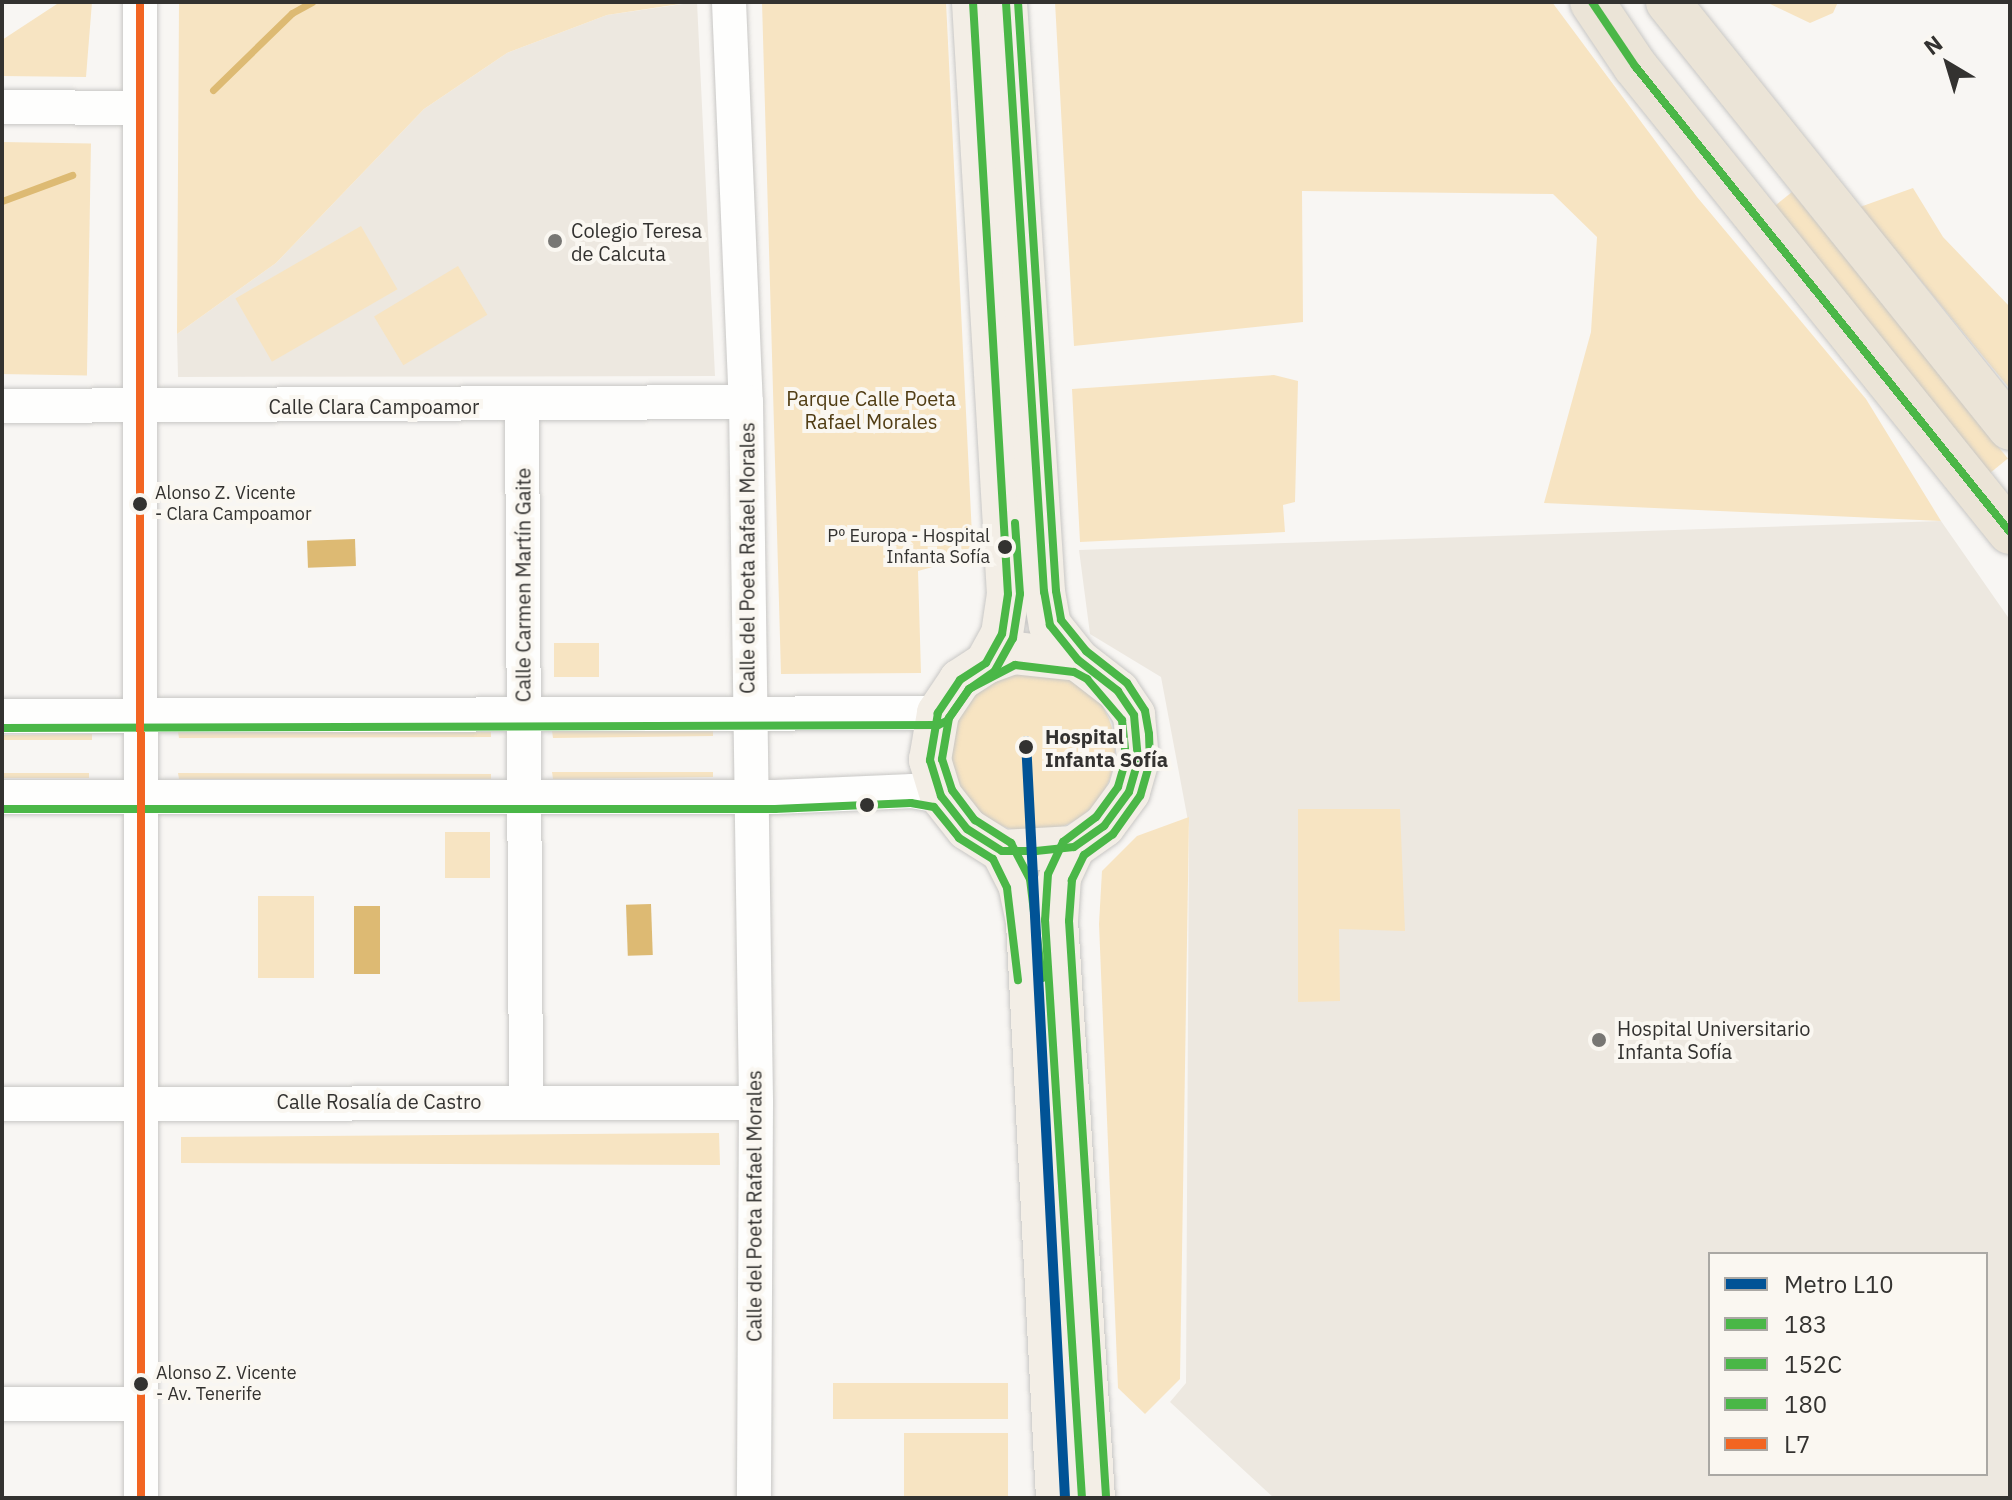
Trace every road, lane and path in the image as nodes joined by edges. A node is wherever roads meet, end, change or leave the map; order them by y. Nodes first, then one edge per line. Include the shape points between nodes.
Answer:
1 (140, 2) edge
2 (729, 2) edge
3 (973, 2) edge
4 (1006, 2) edge
5 (1592, 2) edge
6 (1668, 2) edge
7 (2, 107) edge
8 (140, 108) junction
9 (746, 402) junction
10 (522, 405) junction
11 (2, 406) edge
12 (141, 407) junction
13 (2010, 428) edge
14 (2010, 532) edge
15 (1078, 660) junction
16 (986, 663) junction
17 (938, 713) junction
18 (524, 714) junction
19 (748, 714) junction
20 (141, 715) junction
21 (2, 716) edge
22 (749, 796) junction
23 (941, 796) junction
24 (2, 797) edge
25 (141, 797) junction
26 (524, 797) junction
27 (1074, 847) junction
28 (1002, 851) junction
29 (526, 1101) junction
30 (141, 1102) junction
31 (756, 1103) junction
32 (2, 1104) edge
33 (2, 1404) edge
34 (141, 1404) junction
35 (141, 1498) edge
36 (754, 1498) edge
37 (1057, 1498) edge
38 (1094, 1498) edge

1 - 8 street
2 - 9 street, Calle del Poeta Rafael Morales
3 - 16 main road via 1008,594 1002,634
4 - 15 main road via 1044,592 1050,625
5 - 14 highway via 1645,78
6 - 13 highway
7 - 8 street
8 - 12 street
9 - 10 street, Calle Clara Campoamor
9 - 19 street, Calle del Poeta Rafael Morales
10 - 12 street, Calle Clara Campoamor
10 - 18 street, Calle Carmen Martín Gaite
11 - 12 street, Calle Clara Campoamor
12 - 20 street
15 - 16 main road via 1027,653
15 - 27 main road via 1118,691 1134,715 1138,760 1129,792 1104,826
16 - 17 main road via 960,680
17 - 19 street
17 - 23 main road via 930,760
18 - 19 street
18 - 20 street
18 - 26 street, Calle Carmen Martín Gaite
19 - 22 street, Calle del Poeta Rafael Morales
20 - 21 street
20 - 25 street
22 - 23 street via 912,791
22 - 26 street
22 - 31 street, Calle del Poeta Rafael Morales
23 - 28 main road via 967,829
24 - 25 street
25 - 26 street
25 - 30 street
26 - 29 street, Calle Carmen Martín Gaite
27 - 28 main road
27 - 38 main road via 1060,877 1057,921
28 - 37 main road via 1019,884 1027,922
29 - 30 street, Calle Rosalía de Castro
29 - 31 street, Calle Rosalía de Castro
30 - 32 street, Calle Rosalía de Castro
30 - 34 street
31 - 36 street, Calle del Poeta Rafael Morales
33 - 34 street
34 - 35 street

